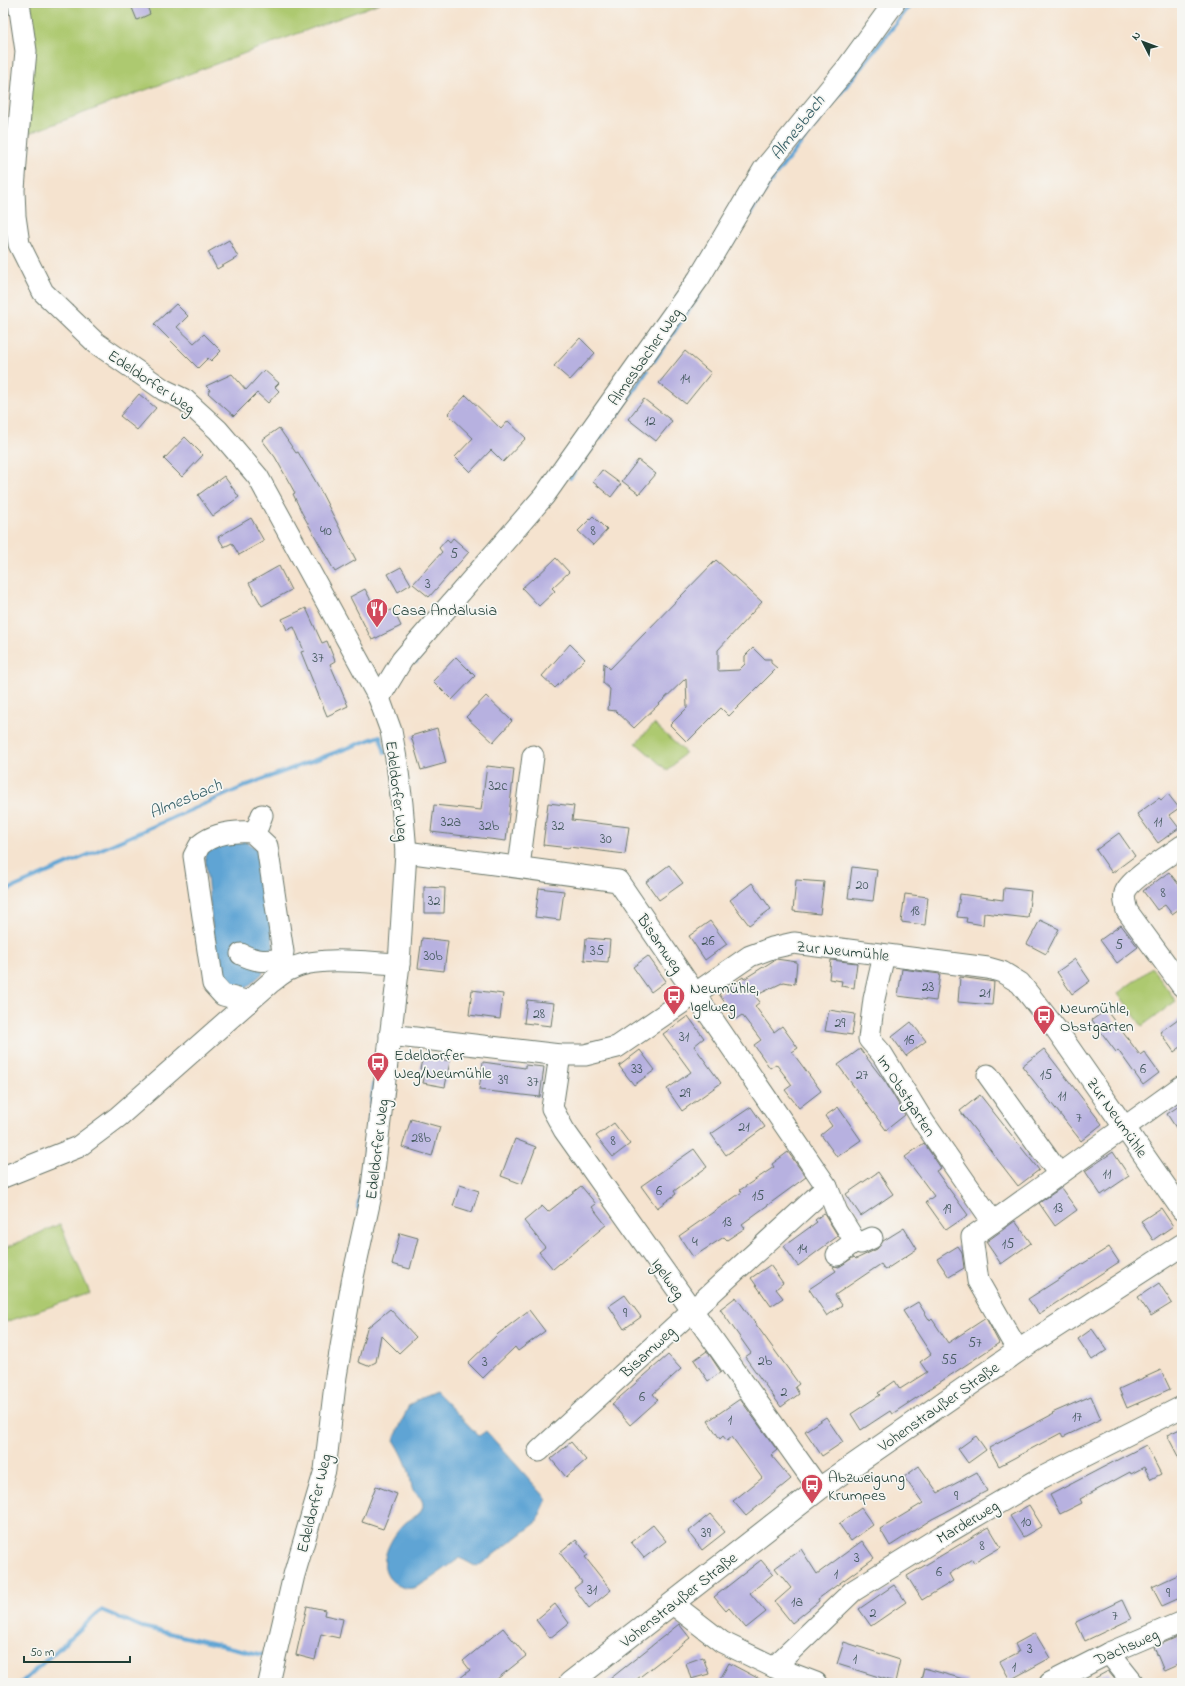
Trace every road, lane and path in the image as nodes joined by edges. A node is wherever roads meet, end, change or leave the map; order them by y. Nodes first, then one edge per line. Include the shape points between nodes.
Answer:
1 (19, 3) edge
2 (894, 3) edge
3 (379, 698) junction
4 (532, 756) dead end
5 (1182, 846) edge
6 (406, 852) junction
7 (519, 867) junction
8 (241, 954) dead end
9 (884, 955) junction
10 (285, 963) junction
11 (398, 964) junction
12 (1182, 986) edge
13 (696, 994) junction
14 (248, 1002) junction
15 (390, 1036) junction
16 (560, 1055) junction
17 (988, 1075) dead end
18 (1182, 1086) edge
19 (1125, 1127) junction
20 (1059, 1174) junction
21 (3, 1177) edge
22 (827, 1187) junction
23 (1182, 1210) edge
24 (993, 1222) junction
25 (1182, 1245) edge
26 (837, 1255) dead end
27 (692, 1310) junction
28 (1018, 1351) junction
29 (1182, 1407) edge
30 (539, 1451) dead end
31 (820, 1489) junction
32 (673, 1604) junction
33 (1182, 1622) edge
34 (1109, 1653) junction
35 (774, 1667) junction
36 (269, 1683) edge
37 (570, 1683) edge
38 (816, 1683) edge
39 (1050, 1683) edge
40 (1133, 1683) edge

1 - 3 street, Edeldorfer Weg via 26,51 14,190 15,216 19,244 43,292 96,343 164,390 185,400 218,430 258,477
2 - 3 street, Almesbacher Weg via 846,70 764,169 699,278 544,496 402,660
3 - 6 street, Edeldorfer Weg via 391,731 397,764
4 - 7 street
5 - 12 street via 1130,883 1124,900 1127,911
6 - 7 street, Bisamweg
6 - 11 street, Edeldorfer Weg
7 - 13 street, Bisamweg via 618,881
8 - 10 street via 266,962
9 - 13 street, Zur Neumühle via 794,943 750,956
9 - 19 street, Zur Neumühle via 988,968 1002,972 1020,983
9 - 24 street, Im Obstgarten via 874,999 869,1039 882,1054 923,1121
10 - 11 street
10 - 14 street via 270,983
10 - 14 street via 267,846 257,823 240,831 218,835 200,846 194,856 213,984 224,995
11 - 15 street, Edeldorfer Weg
13 - 16 street, Zur Neumühle via 617,1047 585,1055
13 - 22 street, Bisamweg
14 - 21 street via 118,1117 78,1147
15 - 16 street, Zur Neumühle
15 - 36 street, Edeldorfer Weg via 371,1195 353,1277 336,1376 324,1470 294,1575
16 - 27 street, Igelweg via 552,1108 564,1130
17 - 20 street
18 - 19 street
19 - 20 street
19 - 23 street, Zur Neumühle
20 - 24 street
22 - 26 street, Bisamweg via 837,1212 864,1239
22 - 27 street, Bisamweg
24 - 28 street via 972,1237 978,1281
25 - 28 main road, Vohenstraußer Straße
27 - 30 street, Bisamweg
27 - 31 street, Igelweg
28 - 31 main road, Vohenstraußer Straße
29 - 35 street, Marderweg via 1041,1478 853,1591
31 - 32 main road, Vohenstraußer Straße
32 - 35 street via 722,1642
32 - 37 main road, Vohenstraußer Straße
33 - 34 street, Dachsweg
34 - 39 street, Dachsweg
34 - 40 street
35 - 38 street

